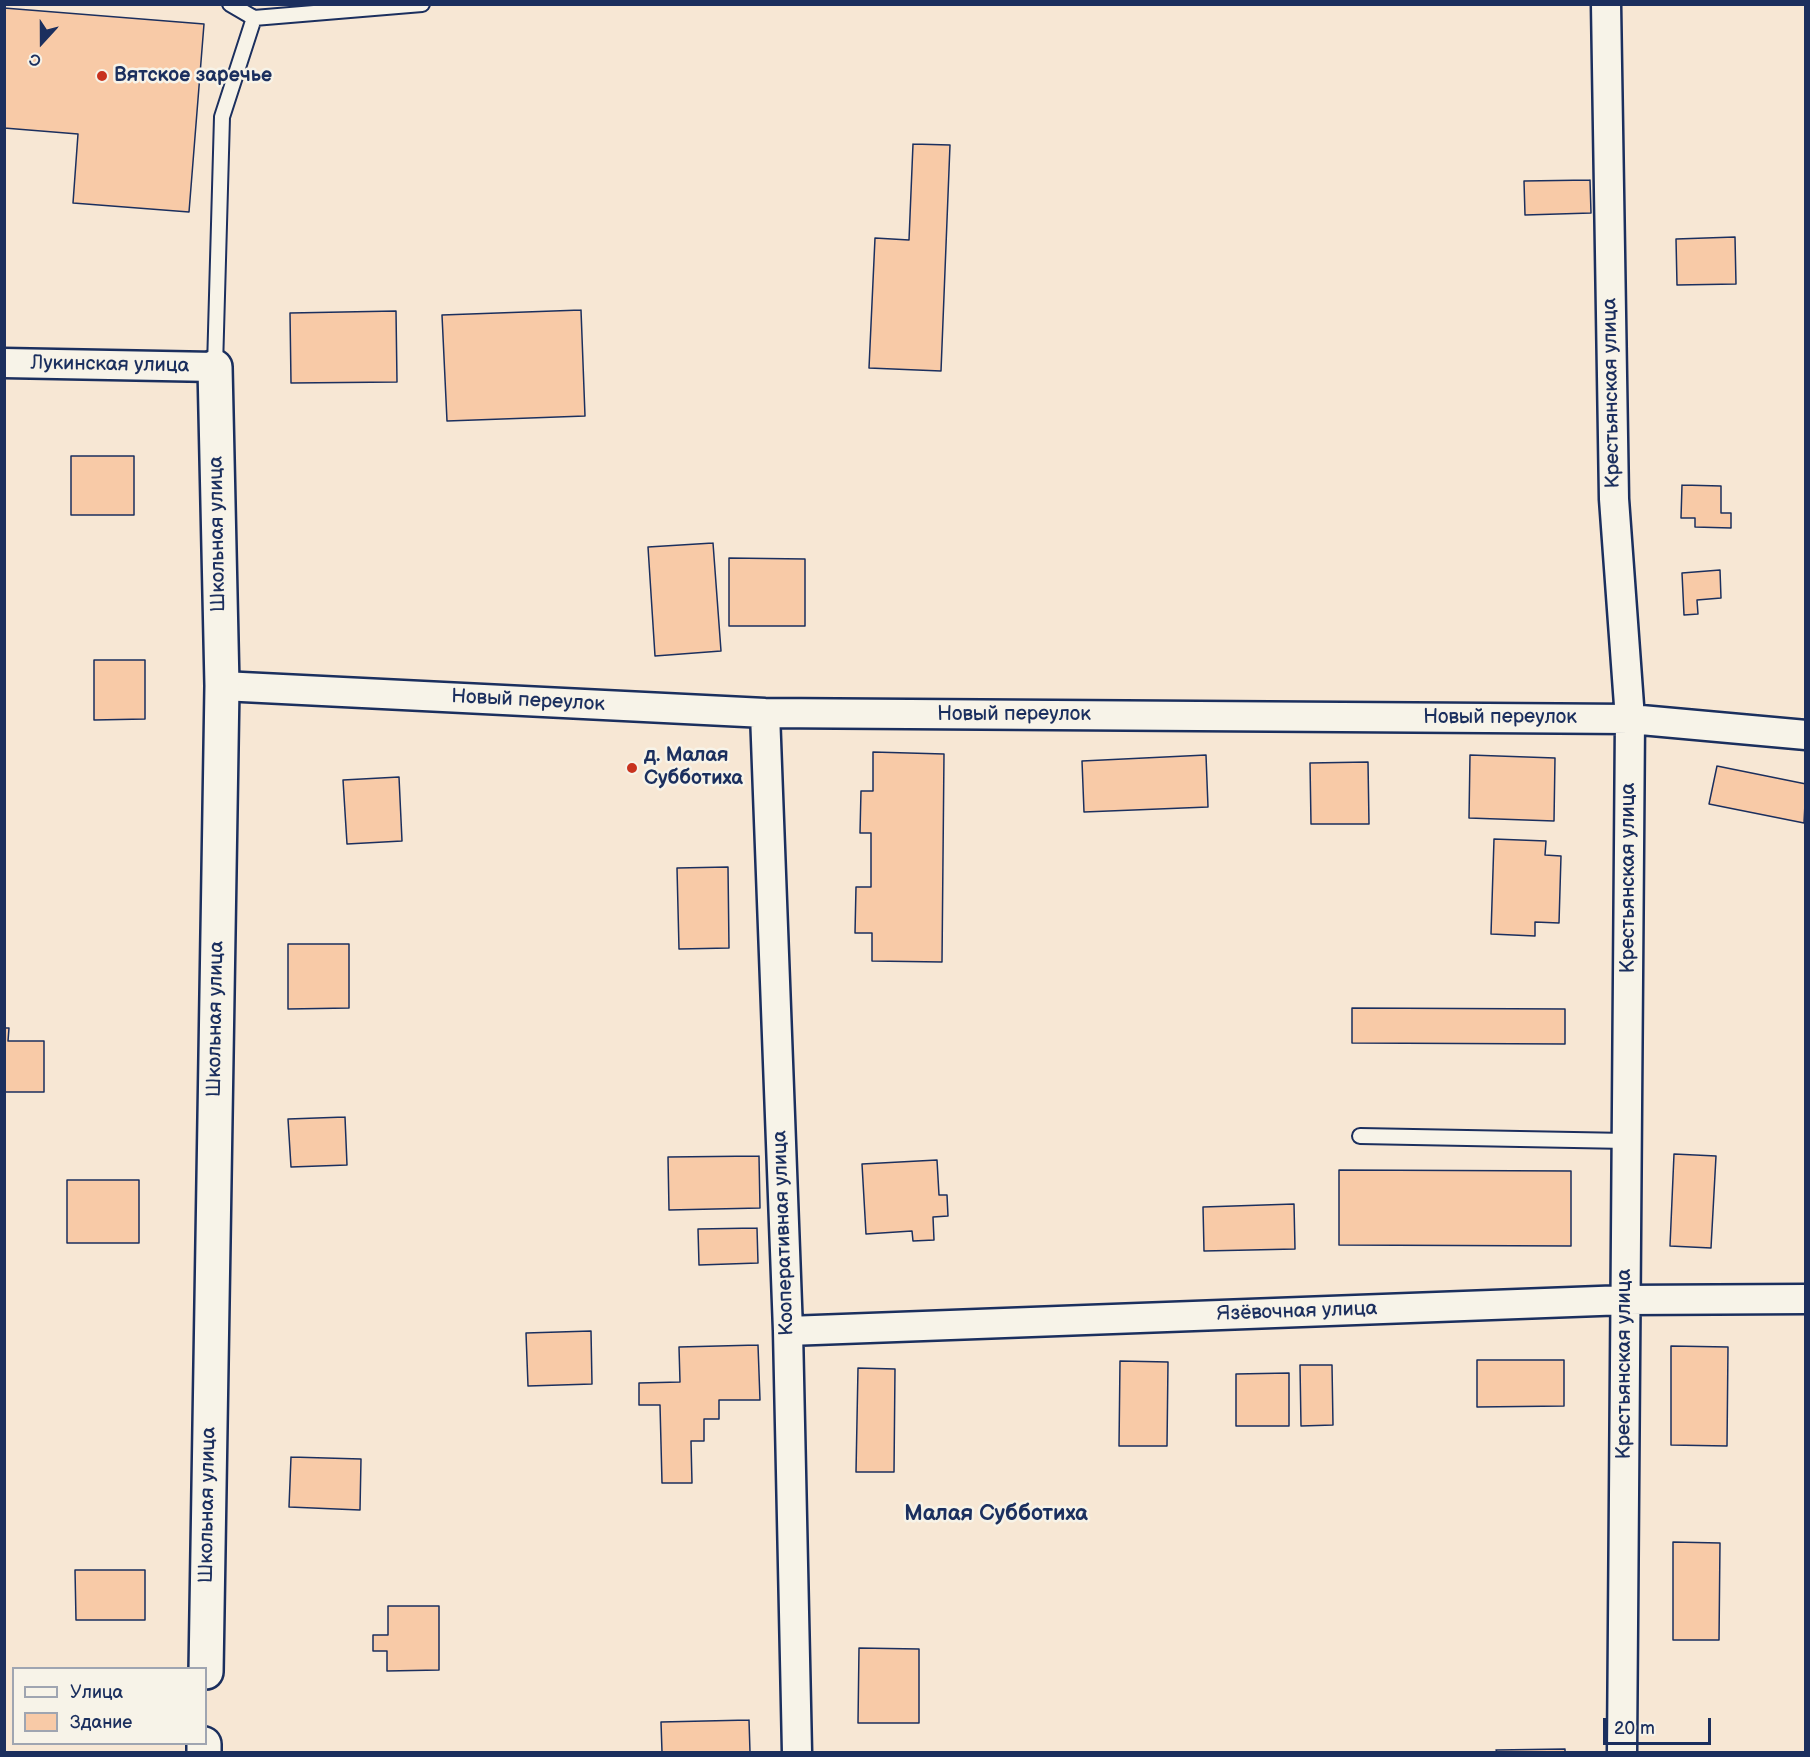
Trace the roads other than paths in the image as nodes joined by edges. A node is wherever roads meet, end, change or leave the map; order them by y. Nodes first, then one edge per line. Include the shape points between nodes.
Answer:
1 (230, 4) edge
2 (422, 4) edge
3 (1606, 4) edge
4 (254, 18) junction
5 (4, 363) edge
6 (215, 367) junction
7 (222, 686) junction
8 (765, 713) junction
9 (1630, 719) junction
10 (1806, 735) edge
11 (1360, 1136) dead end
12 (1627, 1141) junction
13 (1806, 1299) edge
14 (1626, 1300) junction
15 (788, 1331) junction
16 (206, 1667) edge
17 (797, 1752) edge
18 (1622, 1752) edge

1 - 4 lane
2 - 4 lane
3 - 9 street, Крестьянская улица via 1614,499
4 - 6 lane via 222,117
5 - 6 street, Лукинская улица
6 - 7 street, Школьная улица
7 - 8 street, Новый переулок
7 - 16 street, Школьная улица
8 - 9 street, Новый переулок
8 - 15 street, Кооперативная улица
9 - 10 street, Новый переулок
9 - 12 street, Крестьянская улица
11 - 12 lane
12 - 14 street, Крестьянская улица
13 - 14 street, Язёвочная улица
14 - 15 street, Язёвочная улица
14 - 18 street, Крестьянская улица
15 - 17 street, Кооперативная улица

